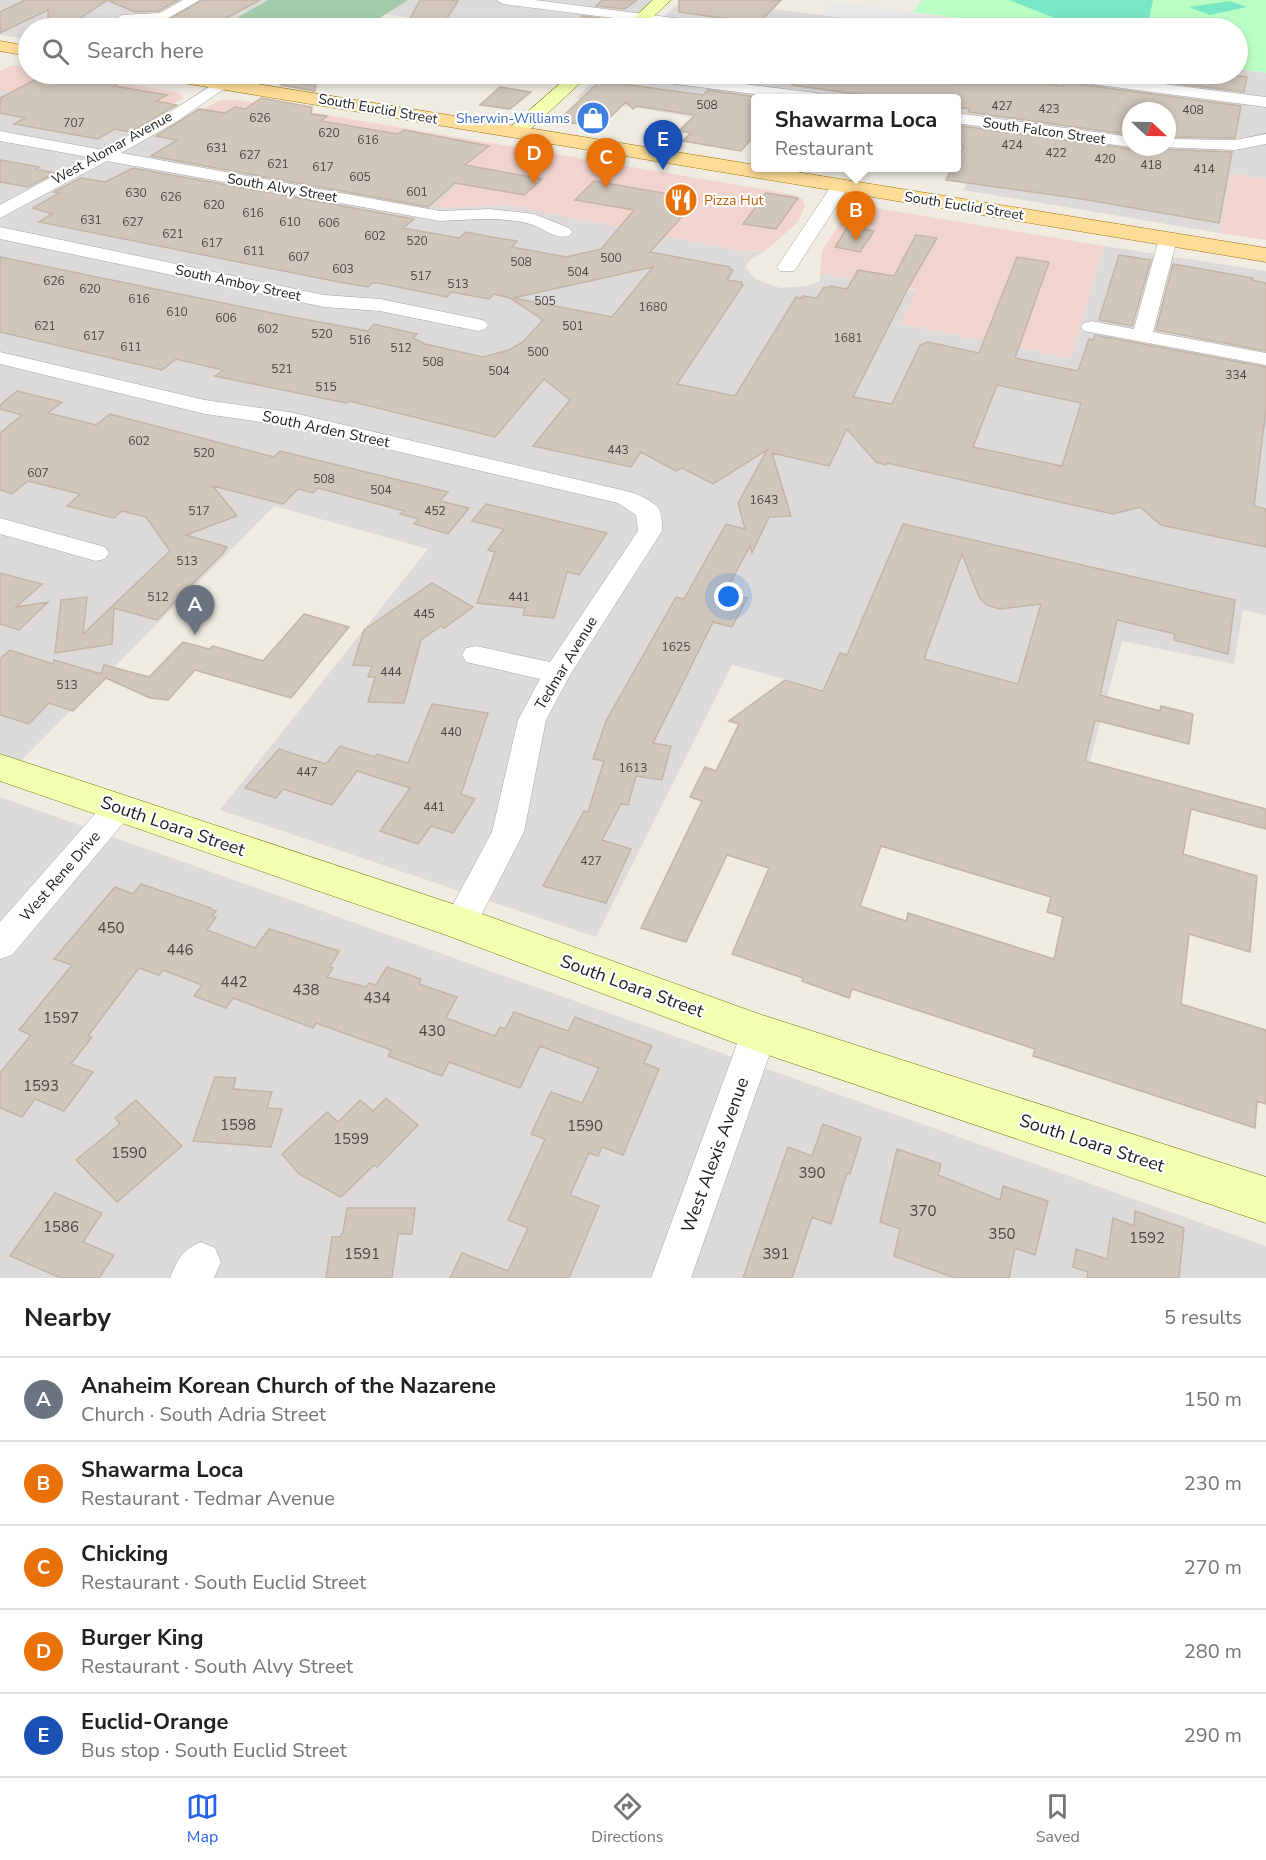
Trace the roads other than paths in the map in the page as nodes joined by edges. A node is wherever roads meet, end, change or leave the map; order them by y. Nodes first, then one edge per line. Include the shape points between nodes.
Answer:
1 (193, 0) edge
2 (503, 0) edge
3 (663, 0) edge
4 (136, 18) edge
5 (608, 18) edge
6 (643, 18) edge
7 (0, 46) edge
8 (18, 49) edge
9 (222, 84) edge
10 (229, 84) edge
11 (570, 84) edge
12 (708, 84) edge
13 (1130, 84) edge
14 (780, 94) edge
15 (1266, 102) edge
16 (961, 119) edge
17 (516, 132) junction
18 (0, 136) edge
19 (1266, 139) edge
20 (1122, 141) edge
21 (1176, 144) edge
22 (103, 155) junction
23 (751, 171) edge
24 (756, 172) edge
25 (840, 186) junction
26 (0, 213) edge
27 (563, 232) dead end
28 (0, 233) edge
29 (1168, 239) junction
30 (1266, 255) edge
31 (787, 267) dead end
32 (478, 325) dead end
33 (1091, 327) dead end
34 (1142, 336) junction
35 (0, 358) edge
36 (1266, 359) edge
37 (648, 512) joint
38 (0, 526) edge
39 (96, 553) dead end
40 (476, 655) dead end
41 (557, 673) junction
42 (0, 767) edge
43 (119, 807) junction
44 (460, 923) junction
45 (0, 945) edge
46 (759, 1033) junction
47 (1266, 1200) edge
48 (671, 1278) edge

1 - 4 street via 163,16
2 - 5 street
3 - 6 street
7 - 8 main road
9 - 22 street, West Alomar Avenue
10 - 17 main road, South Euclid Street
11 - 17 street
12 - 14 street
13 - 15 street
16 - 20 street, South Falcon Street
17 - 23 main road, South Euclid Street
18 - 22 street, South Alvy Street
19 - 21 street via 1235,145
22 - 26 street, West Alomar Avenue
22 - 27 street, South Alvy Street via 440,216 490,214 534,219
24 - 25 main road, South Euclid Street
25 - 29 main road, South Euclid Street
25 - 31 street
28 - 32 street, South Amboy Street via 324,301 380,305
29 - 30 main road, South Euclid Street
29 - 34 street
33 - 34 street
34 - 36 street
35 - 37 street, South Arden Street via 205,407 289,419 626,498
37 - 41 street, Tedmar Avenue via 650,531
38 - 39 street
40 - 41 street
41 - 44 street, Tedmar Avenue via 532,720 508,832
42 - 43 street, South Loara Street
43 - 44 street, South Loara Street
43 - 45 street, West Rene Drive
44 - 46 street, South Loara Street
46 - 47 street, South Loara Street
46 - 48 street, West Alexis Avenue

